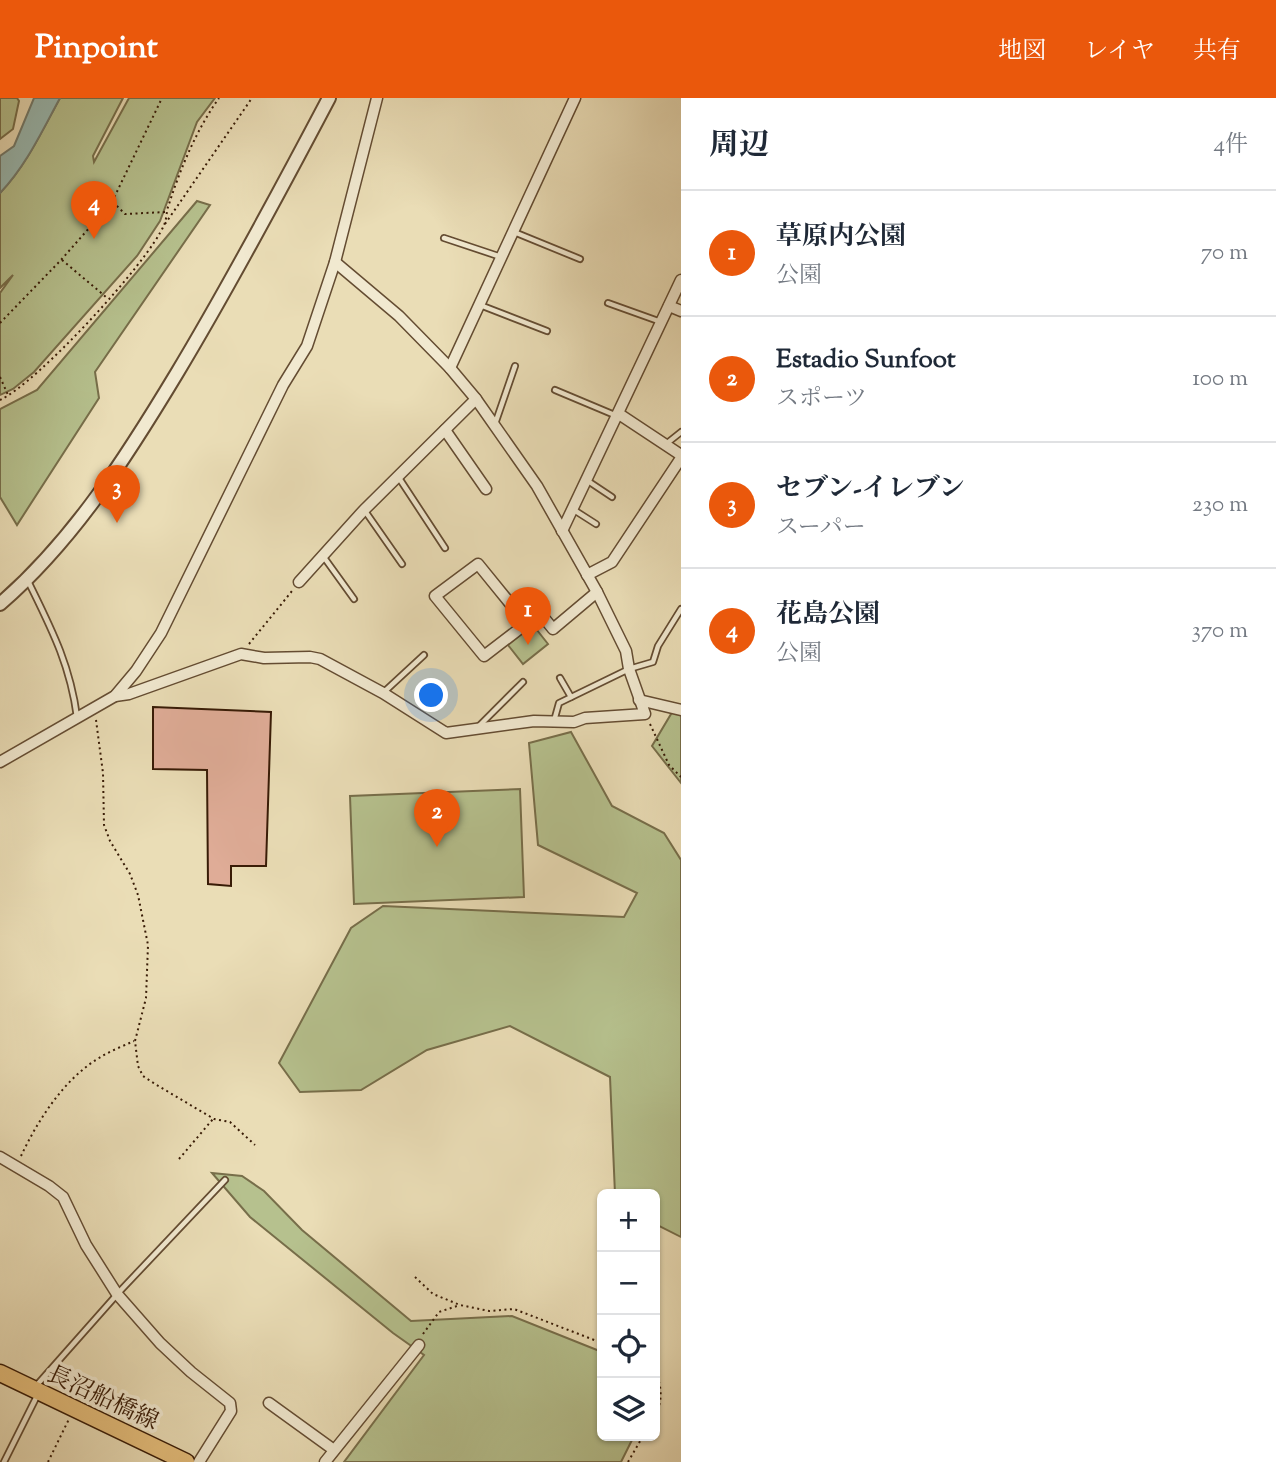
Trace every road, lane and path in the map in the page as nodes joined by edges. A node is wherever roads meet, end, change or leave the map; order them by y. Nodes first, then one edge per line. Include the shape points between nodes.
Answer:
1 (162, 98) edge
2 (219, 98) edge
3 (252, 98) edge
4 (329, 98) edge
5 (377, 98) edge
6 (575, 98) edge
7 (112, 202) junction
8 (167, 212) junction
9 (164, 225) junction
10 (513, 231) junction
11 (444, 238) dead end
12 (501, 257) junction
13 (580, 259) dead end
14 (61, 260) junction
15 (335, 262) junction
16 (681, 280) edge
17 (108, 298) junction
18 (608, 303) dead end
19 (479, 305) junction
20 (669, 306) junction
21 (681, 311) edge
22 (662, 322) junction
23 (0, 323) edge
24 (547, 331) dead end
25 (515, 366) dead end
26 (450, 368) junction
27 (0, 377) edge
28 (555, 390) dead end
29 (8, 396) junction
30 (476, 399) junction
31 (0, 400) edge
32 (619, 415) junction
33 (494, 425) junction
34 (445, 430) junction
35 (681, 432) edge
36 (666, 444) junction
37 (681, 456) edge
38 (398, 477) junction
39 (587, 481) junction
40 (486, 489) dead end
41 (612, 497) dead end
42 (573, 509) junction
43 (364, 510) junction
44 (596, 524) dead end
45 (562, 531) junction
46 (445, 548) dead end
47 (323, 556) junction
48 (402, 565) dead end
49 (587, 575) junction
50 (27, 580) junction
51 (299, 582) joint
52 (597, 592) junction
53 (354, 599) dead end
54 (0, 604) edge
55 (681, 609) edge
56 (526, 623) junction
57 (241, 654) junction
58 (424, 655) dead end
59 (629, 669) junction
60 (560, 678) dead end
61 (523, 682) dead end
62 (383, 693) junction
63 (115, 696) junction
64 (571, 697) junction
65 (639, 701) junction
66 (94, 708) junction
67 (681, 710) edge
68 (645, 714) junction
69 (77, 718) junction
70 (553, 721) junction
71 (476, 729) junction
72 (0, 762) edge
73 (681, 777) edge
74 (135, 1041) junction
75 (214, 1119) junction
76 (255, 1145) dead end
77 (0, 1157) edge
78 (179, 1159) dead end
79 (16, 1167) junction
80 (225, 1180) dead end
81 (415, 1277) dead end
82 (117, 1294) junction
83 (460, 1305) junction
84 (597, 1341) edge
85 (419, 1345) joint
86 (0, 1373) edge
87 (36, 1390) junction
88 (269, 1403) dead end
89 (74, 1409) junction
90 (640, 1441) edge
91 (334, 1450) junction
92 (4, 1462) edge
93 (48, 1462) edge
94 (186, 1462) edge
95 (199, 1462) edge
96 (325, 1462) edge
97 (628, 1462) edge

1 - 7 path
2 - 8 path via 202,121
3 - 9 path
4 - 50 street via 227,290 126,457
5 - 15 street
6 - 10 street
7 - 8 path via 125,214
7 - 14 path
8 - 9 path
9 - 17 path
10 - 12 street
10 - 13 lane
11 - 12 lane
12 - 19 street
14 - 17 path
14 - 23 path
15 - 26 street via 399,316
15 - 63 street via 307,346 161,633
16 - 20 street
17 - 29 path via 33,377
18 - 22 lane
19 - 24 lane
19 - 26 street
20 - 21 street
20 - 22 street
22 - 32 street
25 - 33 lane
26 - 30 street
27 - 29 path
28 - 32 lane
29 - 31 path
30 - 33 street
30 - 34 street
32 - 36 street
32 - 39 street
33 - 45 street
34 - 38 street
34 - 40 street
35 - 36 lane
36 - 37 street
37 - 49 street via 612,562
38 - 43 street
38 - 46 lane
39 - 41 lane
39 - 42 street
42 - 44 lane
42 - 45 street
43 - 47 street
43 - 48 lane
45 - 49 street
47 - 51 street
47 - 53 lane
49 - 52 street
50 - 54 street
50 - 69 lane via 61,650
51 - 57 path
52 - 56 street via 553,629 540,613
52 - 59 street via 626,651
55 - 59 lane via 653,662
56 - 56 street via 478,564 435,596 484,656
57 - 62 street via 320,659
57 - 63 street
58 - 62 lane
59 - 64 lane
59 - 65 street
60 - 64 lane
61 - 71 lane
62 - 71 street via 446,733
63 - 66 street
64 - 70 lane via 558,703
65 - 67 street
65 - 68 street
66 - 69 street
66 - 74 path via 104,825 138,895 148,945 146,998
68 - 70 street
68 - 73 path via 669,765
69 - 72 street
70 - 71 street
74 - 75 path via 143,1076
74 - 79 path via 97,1059 67,1085 38,1125
75 - 76 path via 230,1122
75 - 78 path
77 - 79 street
79 - 82 street via 63,1196 86,1245
80 - 82 lane
81 - 83 path via 433,1294
82 - 87 lane
82 - 95 street via 160,1343 230,1403 231,1411
83 - 84 path via 489,1311 514,1309
83 - 85 path via 439,1312
85 - 91 street
86 - 87 main road, 長沼船橋線
87 - 89 main road, 長沼船橋線
87 - 92 lane
88 - 91 street
89 - 93 path
89 - 94 main road, 長沼船橋線
90 - 97 path
91 - 96 street

